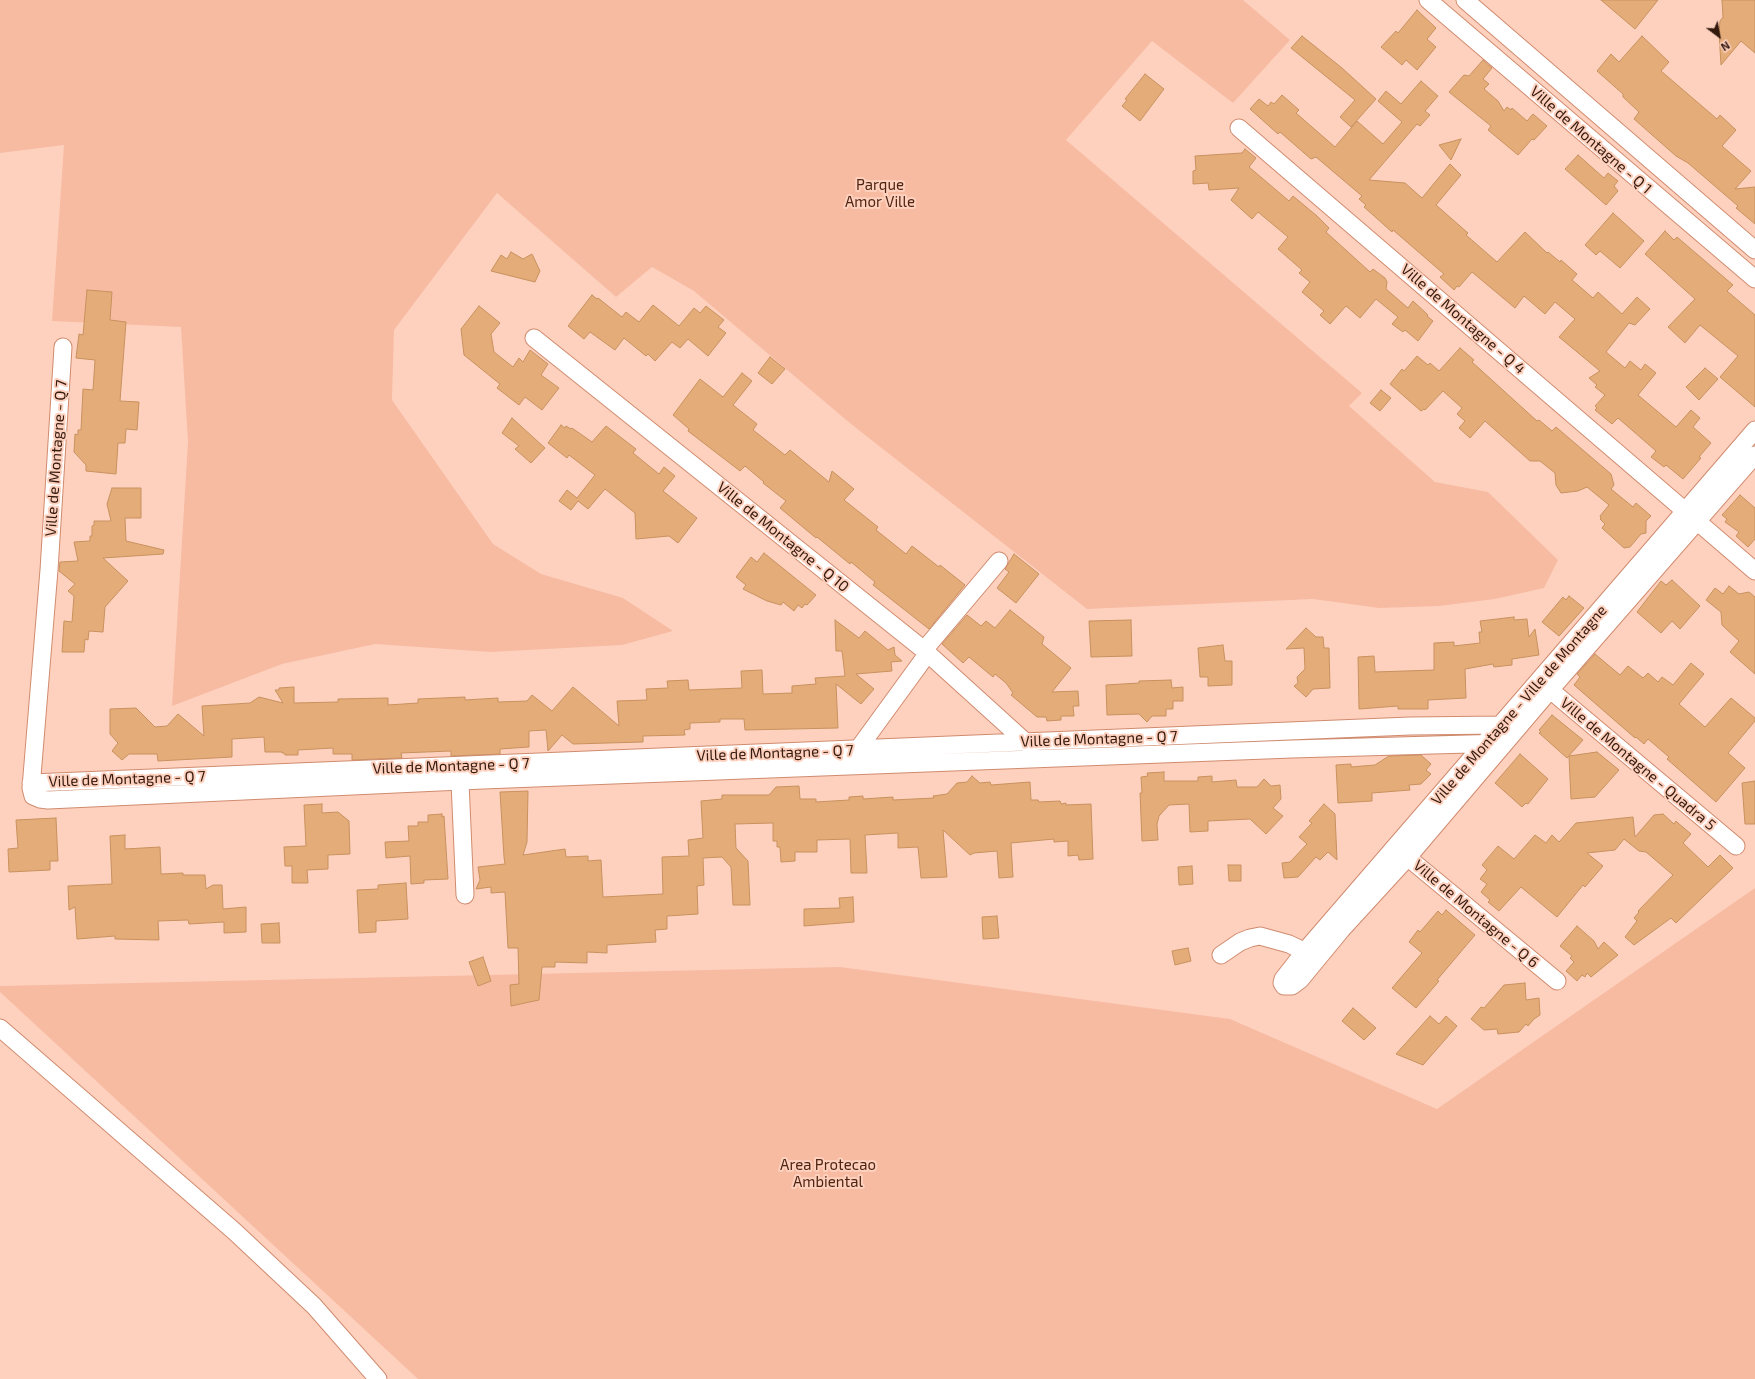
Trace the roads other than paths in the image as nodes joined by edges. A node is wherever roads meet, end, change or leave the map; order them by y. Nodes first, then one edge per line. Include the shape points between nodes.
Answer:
1 (1428, 0) edge
2 (1465, 0) edge
3 (1239, 128) dead end
4 (1647, 157) junction
5 (1632, 175) junction
6 (1755, 250) edge
7 (1755, 279) edge
8 (534, 338) dead end
9 (63, 348) dead end
10 (1755, 430) edge
11 (1755, 455) edge
12 (1692, 517) junction
13 (999, 561) dead end
14 (1755, 571) edge
15 (926, 652) junction
16 (1545, 686) junction
17 (1501, 725) junction
18 (1518, 727) junction
19 (1027, 742) junction
20 (1486, 743) junction
21 (1504, 743) junction
22 (857, 749) junction
23 (1041, 759) junction
24 (846, 767) junction
25 (482, 773) junction
26 (460, 782) junction
27 (32, 783) junction
28 (1736, 846) dead end
29 (1402, 852) junction
30 (465, 895) dead end
31 (1221, 954) dead end
32 (1311, 955) junction
33 (1557, 981) dead end
34 (0, 1028) edge
35 (378, 1379) edge

1 - 5 street, Ville de Montagne - Q 1
2 - 4 street, Ville de Montagne - Q 1
3 - 12 street, Ville de Montagne - Q 4
4 - 5 street
4 - 6 street, Ville de Montagne - Q 1
5 - 7 street, Ville de Montagne - Q 1
8 - 15 street, Ville de Montagne - Q 10
9 - 27 street, Ville de Montagne - Q 7
10 - 12 street, Ville de Montagne - Ville de Montagne
11 - 12 street, Ville de Montagne - Ville de Montagne
12 - 14 street, Ville de Montagne - Q 4
12 - 16 street, Ville de Montagne - Ville de Montagne
13 - 15 street
15 - 19 street, Ville de Montagne - Q 10
15 - 22 street
16 - 17 street, Ville de Montagne - Ville de Montagne
16 - 18 street, Ville de Montagne - Ville de Montagne
16 - 28 street, Ville de Montagne - Quadra 5
17 - 18 street, Ville de Montagne - Q 7
17 - 19 street, Ville de Montagne - Q 7 via 1410,726
17 - 20 street, Ville de Montagne - Ville de Montagne
18 - 21 street, Ville de Montagne - Ville de Montagne
19 - 22 street, Ville de Montagne - Q 7
19 - 23 street, Ville de Montagne - Q 10
20 - 21 street, Ville de Montagne - Q 7
20 - 23 street, Ville de Montagne - Q 7
20 - 29 street, Ville de Montagne - Ville de Montagne
21 - 29 street, Ville de Montagne - Ville de Montagne
22 - 24 street
22 - 25 street, Ville de Montagne - Q 7
23 - 24 street, Ville de Montagne - Q 7
24 - 25 street, Ville de Montagne - Q 7
25 - 26 street, Ville de Montagne - Q 7
25 - 27 street, Ville de Montagne - Q 7
26 - 27 street, Ville de Montagne - Q 7 via 48,800 33,796
26 - 30 street
29 - 32 street, Ville de Montagne - Ville de Montagne via 1342,929
29 - 33 street, Ville de Montagne - Q 6
31 - 32 street via 1245,940 1260,936 1289,944
32 - 32 street, Ville de Montagne - Ville de Montagne via 1300,980 1292,986 1287,987 1283,984 1283,978
34 - 35 street via 234,1231 314,1306

